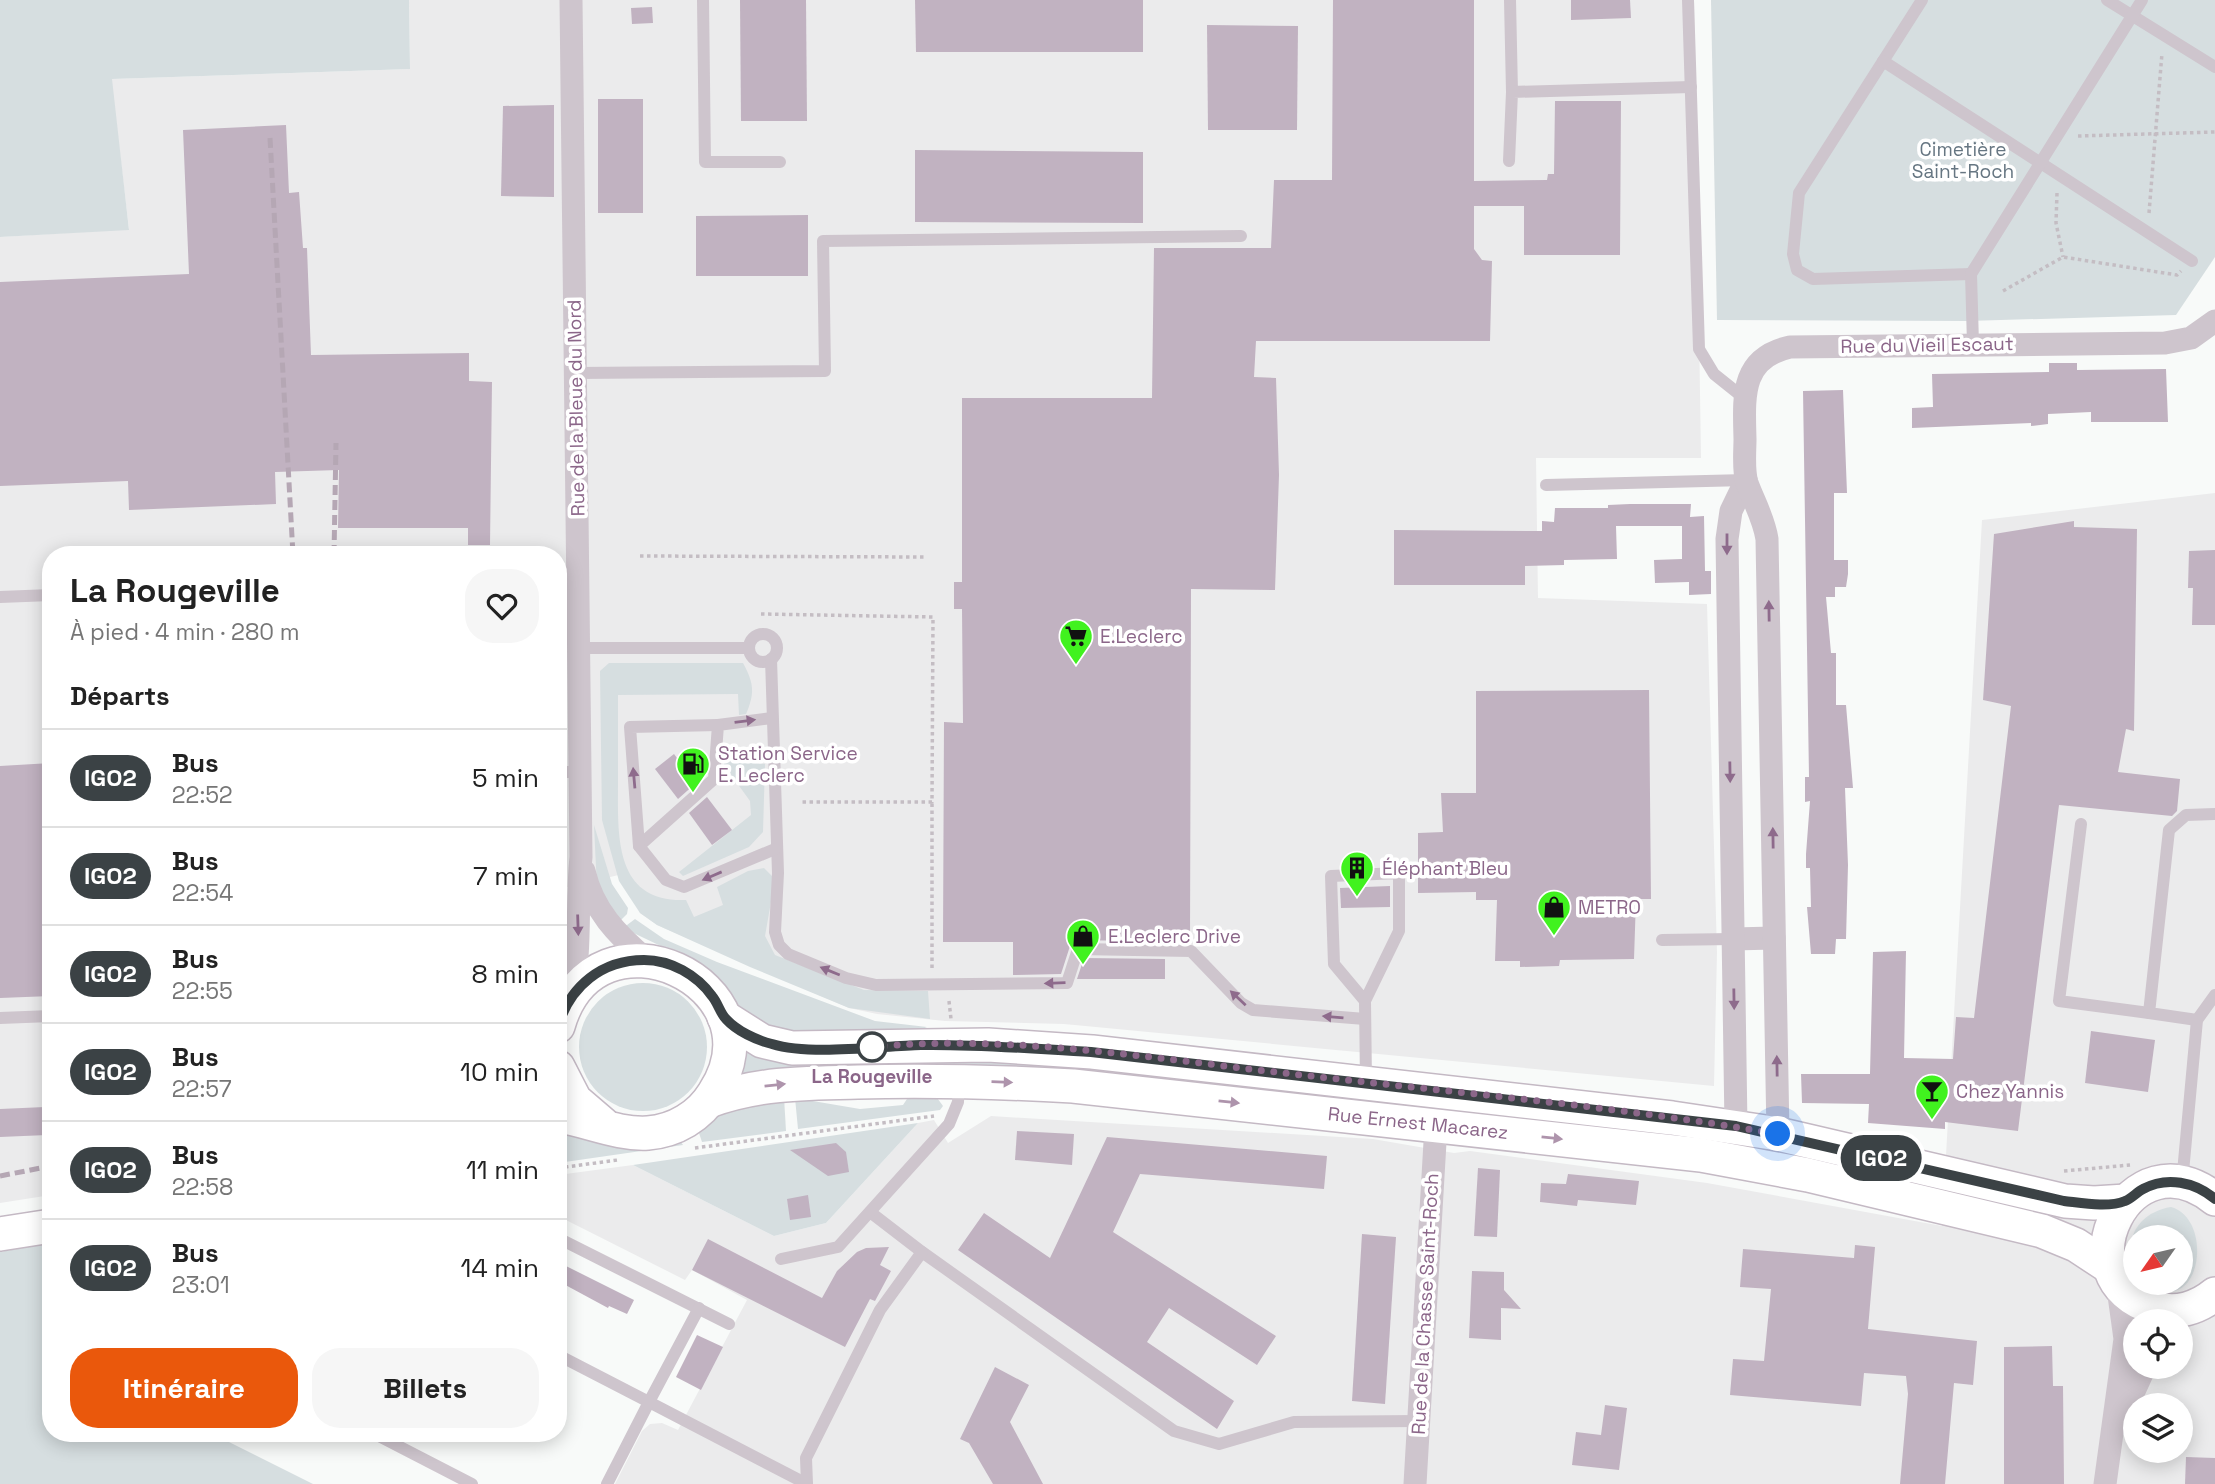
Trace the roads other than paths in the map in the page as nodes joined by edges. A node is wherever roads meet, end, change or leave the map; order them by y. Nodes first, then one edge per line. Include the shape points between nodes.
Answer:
1 (571, 0) edge
2 (703, 0) edge
3 (1510, 0) edge
4 (1688, 0) edge
5 (1922, 0) edge
6 (2107, 0) edge
7 (2143, 0) edge
8 (2132, 16) junction
9 (1883, 61) junction
10 (2215, 67) edge
11 (1690, 87) junction
12 (1512, 92) junction
13 (1509, 161) dead end
14 (780, 162) dead end
15 (2038, 163) junction
16 (1241, 236) dead end
17 (2192, 261) road end
18 (1972, 274) junction
19 (2215, 321) edge
20 (1973, 344) junction
21 (576, 373) junction
22 (1744, 398) junction
23 (1746, 480) junction
24 (1546, 485) dead end
25 (42, 595) edge
26 (0, 597) edge
27 (749, 648) junction
28 (580, 649) junction
29 (771, 659) junction
30 (772, 718) junction
31 (718, 725) junction
32 (570, 772) edge
33 (2215, 814) edge
34 (2081, 824) dead end
35 (639, 846) junction
36 (775, 849) junction
37 (582, 857) junction
38 (1774, 938) junction
39 (1733, 939) junction
40 (1662, 940) dead end
41 (647, 960) junction
42 (2215, 995) edge
43 (1365, 1001) junction
44 (567, 1004) edge
45 (567, 1009) edge
46 (2149, 1013) junction
47 (42, 1016) edge
48 (724, 1017) junction
49 (0, 1018) edge
50 (1365, 1019) junction
51 (2197, 1020) junction
52 (1366, 1082) junction
53 (567, 1084) edge
54 (957, 1097) junction
55 (709, 1101) junction
56 (567, 1118) edge
57 (1436, 1125) junction
58 (609, 1126) junction
59 (1736, 1126) junction
60 (1778, 1134) junction
61 (2182, 1183) junction
62 (2215, 1199) edge
63 (2126, 1201) junction
64 (870, 1212) junction
65 (42, 1227) edge
66 (0, 1234) edge
67 (567, 1242) edge
68 (922, 1252) junction
69 (781, 1259) dead end
70 (2114, 1275) junction
71 (2196, 1307) edge
72 (699, 1308) junction
73 (729, 1324) dead end
74 (567, 1360) edge
75 (2140, 1379) edge
76 (649, 1402) junction
77 (1418, 1421) junction
78 (390, 1442) edge
79 (2112, 1444) junction
80 (472, 1484) edge
81 (607, 1484) edge
82 (807, 1484) edge
83 (1415, 1484) edge
84 (2105, 1484) edge

1 - 21 street, Rue de la Bleue du Nord
2 - 14 lane via 705,162
3 - 12 lane
4 - 11 lane
5 - 9 lane
6 - 8 lane
7 - 8 lane
8 - 10 lane
8 - 15 lane
9 - 15 lane
9 - 18 lane via 1799,193 1793,254 1797,270 1813,279
11 - 12 lane
11 - 22 lane via 1699,349 1714,374
12 - 13 lane
15 - 17 lane
15 - 18 lane
16 - 21 lane via 823,241 825,371
18 - 20 lane
19 - 20 street, Rue du Vieil Escaut via 2199,334 2174,343
20 - 22 street, Rue du Vieil Escaut via 1790,347 1773,352 1755,367
21 - 28 street, Rue de la Bleue du Nord
22 - 23 street, Rue du Vieil Escaut
23 - 24 lane
38 -> 23 street, Rue du Vieil Escaut via 1767,539
23 -> 39 street, Rue du Vieil Escaut via 1731,511 1727,539
25 - 26 lane
27 - 28 lane
27 - 29 lane via 756,660
27 - 29 lane via 757,635 767,635 777,647
28 - 32 street, Rue de la Bleue du Nord
29 - 30 lane
31 -> 30 lane
30 - 36 lane
31 - 35 lane via 714,779
35 -> 31 lane via 630,727
32 - 37 street, Rue de la Bleue du Nord
33 - 46 lane via 2186,815 2169,830
34 - 46 lane via 2059,1002
36 -> 35 lane via 684,887 666,880
50 -> 36 lane via 1253,1010 1191,951 1078,949 1067,983 867,984 783,950 775,932
37 - 41 street, Rue de la Bleue du Nord via 600,912
37 -> 44 street, Rue de la Bleue du Nord via 577,902 579,957
38 - 39 street
60 -> 38 street, Rue du Vieil Escaut
39 - 40 lane
39 -> 59 street, Rue du Vieil Escaut
41 - 45 main road, Rue Ernest Macarez via 603,970 583,984
41 - 48 main road, Rue Ernest Macarez via 668,964 695,978
42 - 51 lane
43 - 43 lane via 1334,964 1331,876 1399,873 1399,931
43 - 50 lane
46 - 51 lane
47 - 49 lane
48 - 52 main road, Rue Ernest Macarez via 762,1041 792,1048 944,1045 1051,1049
48 - 55 main road, Rue Ernest Macarez via 727,1064
50 - 52 lane
51 - 61 lane
52 - 59 main road, Rue Ernest Macarez
53 - 58 main road, Rue Ernest Macarez via 588,1114
55 -> 54 main road, Rue Ernest Macarez via 778,1085
54 -> 57 main road, Rue Ernest Macarez via 1117,1089
54 - 64 lane via 942,1133
55 - 58 main road, Rue Ernest Macarez via 691,1118 669,1129 638,1133
56 - 58 main road, Rue Ernest Macarez
57 -> 70 main road, Rue Ernest Macarez via 1701,1155 1781,1169 2042,1231 2076,1245
57 - 77 street, Rue de la Chasse Saint-Roch
59 - 60 main road, Rue Ernest Macarez
60 - 63 main road, Rue Ernest Macarez via 2056,1199
61 - 62 main road
61 - 63 main road, Rue Ernest Macarez via 2155,1184
63 - 70 main road via 2109,1233
64 - 68 lane
64 - 69 lane via 838,1247
65 - 66 main road
67 - 72 lane
68 - 77 lane via 1174,1432 1219,1444 1294,1422
68 - 82 lane via 880,1310 806,1458
70 - 71 main road, Rue Ernest Macarez via 2132,1297 2151,1307 2172,1311
70 - 79 street via 2125,1339
72 - 73 lane
72 - 76 lane
74 - 76 lane
75 - 79 street
76 - 81 lane
76 - 82 lane
77 - 83 street, Rue de la Chasse Saint-Roch
78 - 80 lane
79 - 84 street

